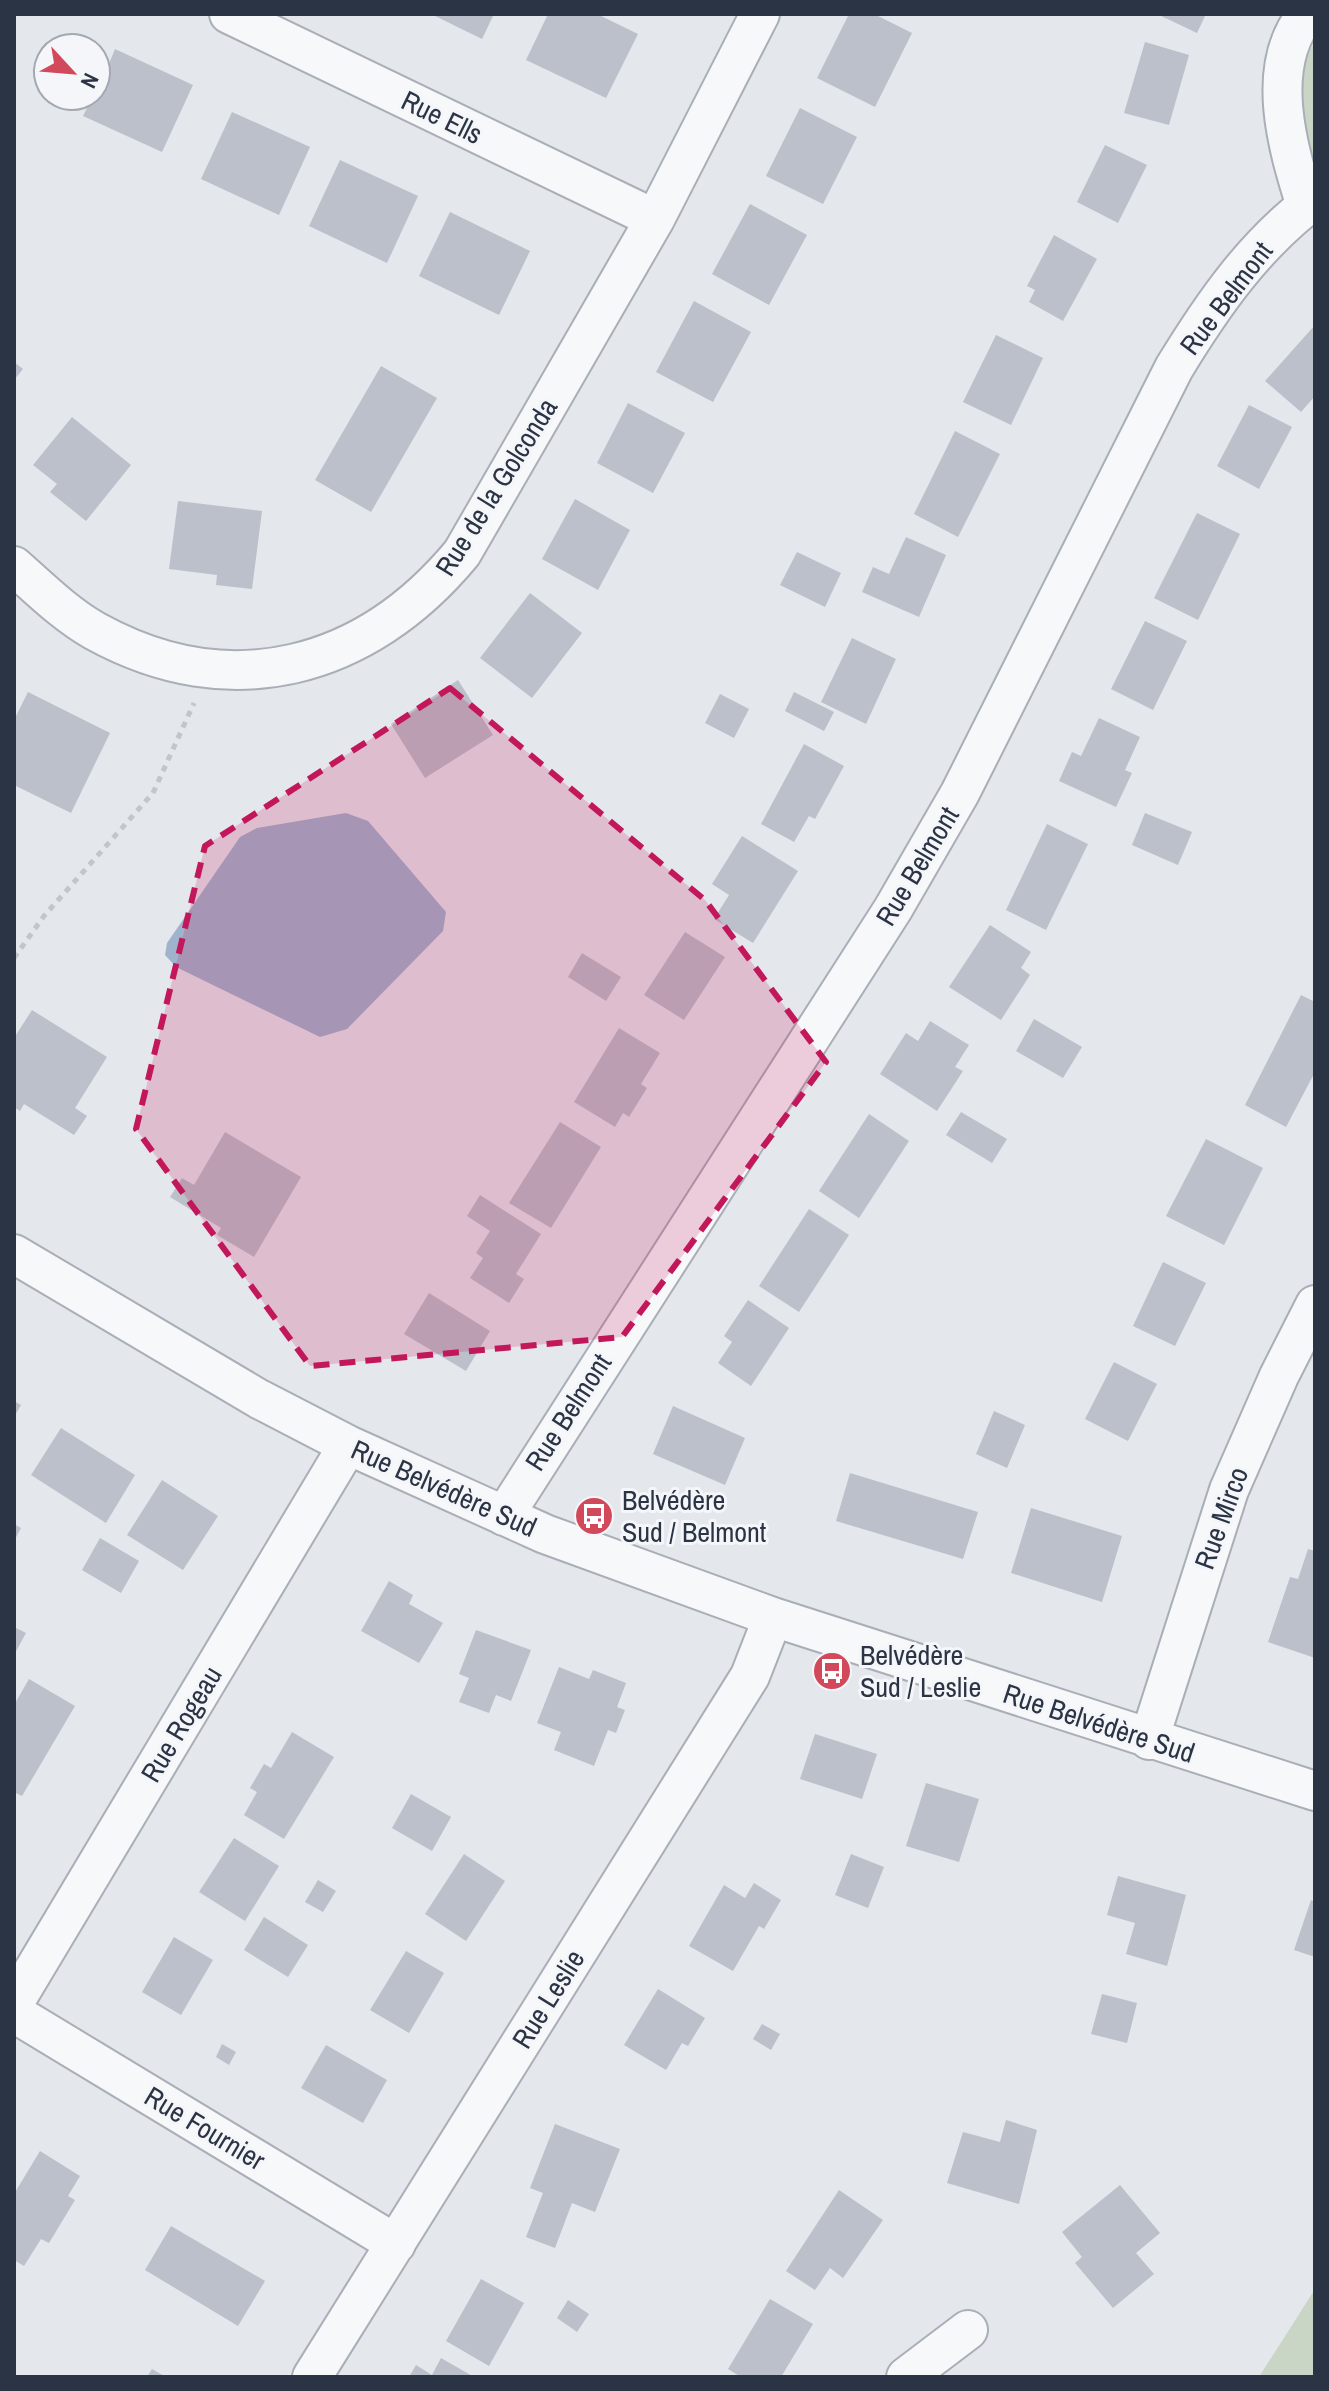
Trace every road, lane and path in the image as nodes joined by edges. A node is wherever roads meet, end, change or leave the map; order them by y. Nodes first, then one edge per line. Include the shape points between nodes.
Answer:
1 (229, 14) edge
2 (760, 14) edge
3 (1307, 14) edge
4 (1311, 203) edge
5 (655, 219) junction
6 (14, 566) edge
7 (209, 669) junction
8 (14, 958) edge
9 (14, 1254) edge
10 (1315, 1305) edge
11 (348, 1445) junction
12 (504, 1516) junction
13 (773, 1617) junction
14 (1149, 1740) junction
15 (1315, 1791) edge
16 (14, 2003) edge
17 (14, 2013) edge
18 (396, 2244) junction
19 (968, 2330) dead end
20 (312, 2377) edge
21 (906, 2377) edge

1 - 5 street, Rue Ells
2 - 5 street, Rue de la Golconda
3 - 4 street, Rue Belmont via 1287,61 1282,95 1286,143
4 - 12 street, Rue Belmont via 1244,265 1174,368 973,768 908,883
5 - 7 street, Rue de la Golconda via 462,553 435,585 404,613 331,653 250,670
6 - 7 street, Rue de la Golconda via 92,630 129,649
7 - 8 path via 153,793 44,916
9 - 11 street, Rue Belvédère Sud via 259,1399
10 - 14 street, Rue Mirco via 1229,1490
11 - 12 street, Rue Belvédère Sud
11 - 16 street, Rue Rogeau
12 - 13 street, Rue Belvédère Sud
13 - 14 street, Rue Belvédère Sud
13 - 18 street, Rue Leslie via 750,1676
14 - 15 street, Rue Belvédère Sud
17 - 18 street, Rue Fournier
18 - 20 street, Rue Leslie
19 - 21 street

